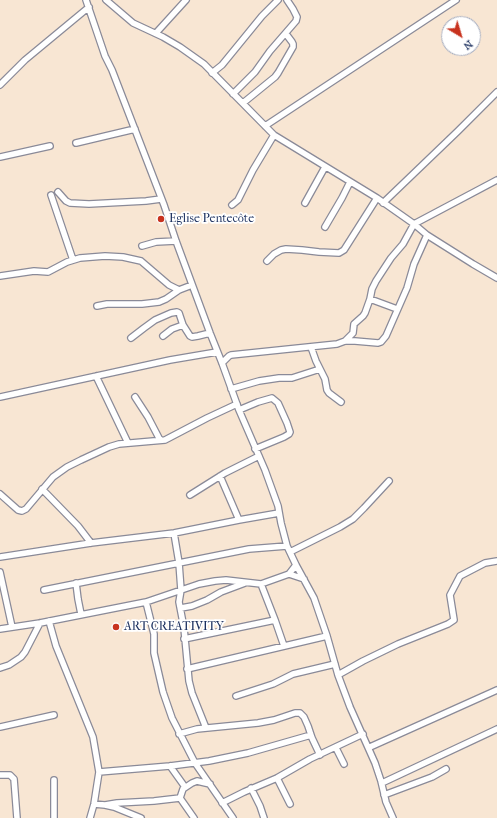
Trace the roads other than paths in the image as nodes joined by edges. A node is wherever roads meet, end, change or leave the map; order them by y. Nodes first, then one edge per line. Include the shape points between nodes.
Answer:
1 (86, 0) edge
2 (106, 0) edge
3 (186, 0) edge
4 (278, 0) edge
5 (287, 0) edge
6 (456, 0) edge
7 (89, 8) junction
8 (156, 33) junction
9 (286, 34) junction
10 (212, 73) junction
11 (0, 85) edge
12 (497, 92) edge
13 (234, 94) junction
14 (243, 103) junction
15 (265, 126) junction
16 (135, 129) junction
17 (274, 135) junction
18 (76, 143) dead end
19 (50, 146) dead end
20 (0, 157) edge
21 (325, 167) junction
22 (497, 180) edge
23 (350, 182) junction
24 (58, 192) dead end
25 (51, 195) dead end
26 (377, 198) junction
27 (161, 199) junction
28 (305, 203) dead end
29 (383, 203) junction
30 (232, 205) dead end
31 (414, 224) junction
32 (325, 228) dead end
33 (427, 235) junction
34 (176, 241) junction
35 (142, 246) dead end
36 (74, 260) junction
37 (267, 261) dead end
38 (0, 276) edge
39 (497, 278) edge
40 (192, 285) junction
41 (179, 290) junction
42 (370, 299) junction
43 (97, 306) dead end
44 (397, 309) junction
45 (182, 325) junction
46 (210, 333) junction
47 (163, 336) dead end
48 (131, 338) dead end
49 (345, 341) junction
50 (311, 347) junction
51 (218, 354) junction
52 (229, 356) junction
53 (222, 363) junction
54 (320, 369) junction
55 (96, 376) junction
56 (231, 389) junction
57 (0, 397) edge
58 (135, 397) dead end
59 (341, 402) dead end
60 (238, 407) junction
61 (160, 440) junction
62 (128, 443) junction
63 (255, 449) junction
64 (259, 456) junction
65 (220, 476) junction
66 (389, 481) dead end
67 (42, 489) junction
68 (0, 494) edge
69 (190, 495) dead end
70 (279, 513) junction
71 (238, 520) junction
72 (174, 533) junction
73 (90, 543) junction
74 (288, 549) junction
75 (0, 557) edge
76 (497, 561) edge
77 (179, 563) junction
78 (296, 565) junction
79 (0, 572) edge
80 (289, 574) junction
81 (304, 579) junction
82 (245, 582) junction
83 (76, 583) junction
84 (261, 584) junction
85 (44, 590) dead end
86 (180, 590) junction
87 (146, 602) junction
88 (181, 608) junction
89 (81, 614) junction
90 (275, 620) junction
91 (49, 621) junction
92 (40, 623) junction
93 (12, 627) junction
94 (0, 629) edge
95 (327, 636) junction
96 (184, 639) junction
97 (284, 646) junction
98 (335, 664) junction
99 (0, 668) edge
100 (187, 669) junction
101 (338, 675) junction
102 (497, 690) edge
103 (236, 696) dead end
104 (54, 715) dead end
105 (0, 727) edge
106 (206, 728) junction
107 (497, 729) edge
108 (180, 734) junction
109 (363, 734) junction
110 (311, 735) junction
111 (370, 747) dead end
112 (336, 748) junction
113 (320, 755) junction
114 (195, 763) junction
115 (344, 764) dead end
116 (170, 766) junction
117 (446, 769) dead end
118 (99, 772) junction
119 (0, 775) edge
120 (277, 778) junction
121 (54, 780) dead end
122 (382, 783) junction
123 (210, 784) junction
124 (185, 787) junction
125 (251, 788) junction
126 (384, 795) junction
127 (180, 798) junction
128 (222, 803) junction
129 (94, 804) junction
130 (290, 804) dead end
131 (105, 805) junction
132 (17, 818) edge
133 (54, 818) edge
134 (90, 818) edge
135 (141, 818) edge
136 (194, 818) edge
137 (233, 818) edge
138 (264, 818) edge
139 (393, 818) edge

1 - 7 street
2 - 8 street via 134,23
3 - 8 street
4 - 10 street via 222,65
5 - 9 street via 297,17
6 - 15 street
7 - 11 street via 25,60
7 - 16 street via 105,56
8 - 10 street via 204,64
9 - 13 street
9 - 14 street via 293,47 278,73
10 - 13 street
12 - 29 street
13 - 14 street
14 - 15 street
15 - 17 street
16 - 18 street
16 - 27 street
17 - 21 street
17 - 30 street via 238,200
19 - 20 street
21 - 23 street
21 - 28 street
22 - 31 street
23 - 26 street
23 - 32 street
24 - 27 street via 70,203
25 - 36 street
26 - 29 street
26 - 37 street via 344,250 339,253 286,249 280,250
27 - 34 street
29 - 31 street
31 - 33 street
31 - 42 street via 376,281
33 - 39 street
33 - 44 street
34 - 35 street
34 - 40 street
36 - 38 street via 48,272
36 - 41 street via 105,256 141,261
40 - 41 street
40 - 46 street
41 - 43 street via 159,302
42 - 44 street
42 - 49 street via 365,313 354,324 353,333
44 - 49 street via 386,336 380,342
45 - 46 street via 192,337
45 - 47 street via 172,328
45 - 48 street via 179,313 171,313
46 - 51 street
49 - 50 street
50 - 52 street
50 - 54 street
51 - 52 street
51 - 53 street
51 - 55 street via 170,360
52 - 53 street
53 - 56 street
54 - 56 street via 292,378 259,381
54 - 59 street via 327,390
55 - 57 street
55 - 62 street
56 - 60 street
58 - 61 street
60 - 61 street via 225,409 172,437
60 - 63 street
60 - 63 street via 272,398 278,403 287,423 289,434
61 - 62 street
62 - 67 street via 119,444 67,467
63 - 64 street
64 - 65 street
64 - 70 street
65 - 69 street
65 - 71 street
66 - 74 street via 364,508 340,527
67 - 68 street via 22,511
67 - 73 street via 78,526
70 - 71 street
70 - 74 street
71 - 72 street
72 - 73 street
72 - 77 street
73 - 75 street
74 - 77 street via 249,549
74 - 78 street
76 - 101 street via 485,563 460,576 450,595 454,620 398,644
77 - 83 street
77 - 86 street
78 - 80 street
78 - 81 street
79 - 93 street
80 - 81 street
80 - 84 street
81 - 95 street via 314,598
82 - 84 street
82 - 86 street via 215,580
82 - 88 street via 208,600
83 - 85 street
83 - 89 street
84 - 90 street
86 - 87 street
86 - 88 street
87 - 89 street
87 - 108 street via 163,692
88 - 96 street
89 - 91 street
90 - 96 street
90 - 97 street
91 - 92 street
91 - 118 street via 56,646 93,737
92 - 93 street
92 - 99 street via 21,657
93 - 94 street
95 - 97 street
95 - 98 street
96 - 100 street
97 - 100 street
98 - 101 street
98 - 103 street via 293,674 273,684
100 - 106 street via 192,693
101 - 109 street
102 - 111 street
104 - 105 street
106 - 108 street
106 - 110 street via 258,723 298,713 304,717
107 - 122 street
108 - 114 street
109 - 112 street
109 - 122 street
110 - 113 street
110 - 114 street via 238,755
112 - 113 street
112 - 115 street
113 - 120 street
114 - 116 street
114 - 123 street
116 - 118 street
116 - 124 street
117 - 126 street
118 - 129 street
119 - 132 street via 10,775 14,779
120 - 125 street
120 - 130 street
121 - 133 street
122 - 126 street
123 - 124 street via 195,782
123 - 128 street
124 - 127 street
125 - 128 street
125 - 138 street
126 - 139 street
127 - 131 street
127 - 136 street
128 - 137 street
129 - 131 street
129 - 134 street
131 - 135 street

